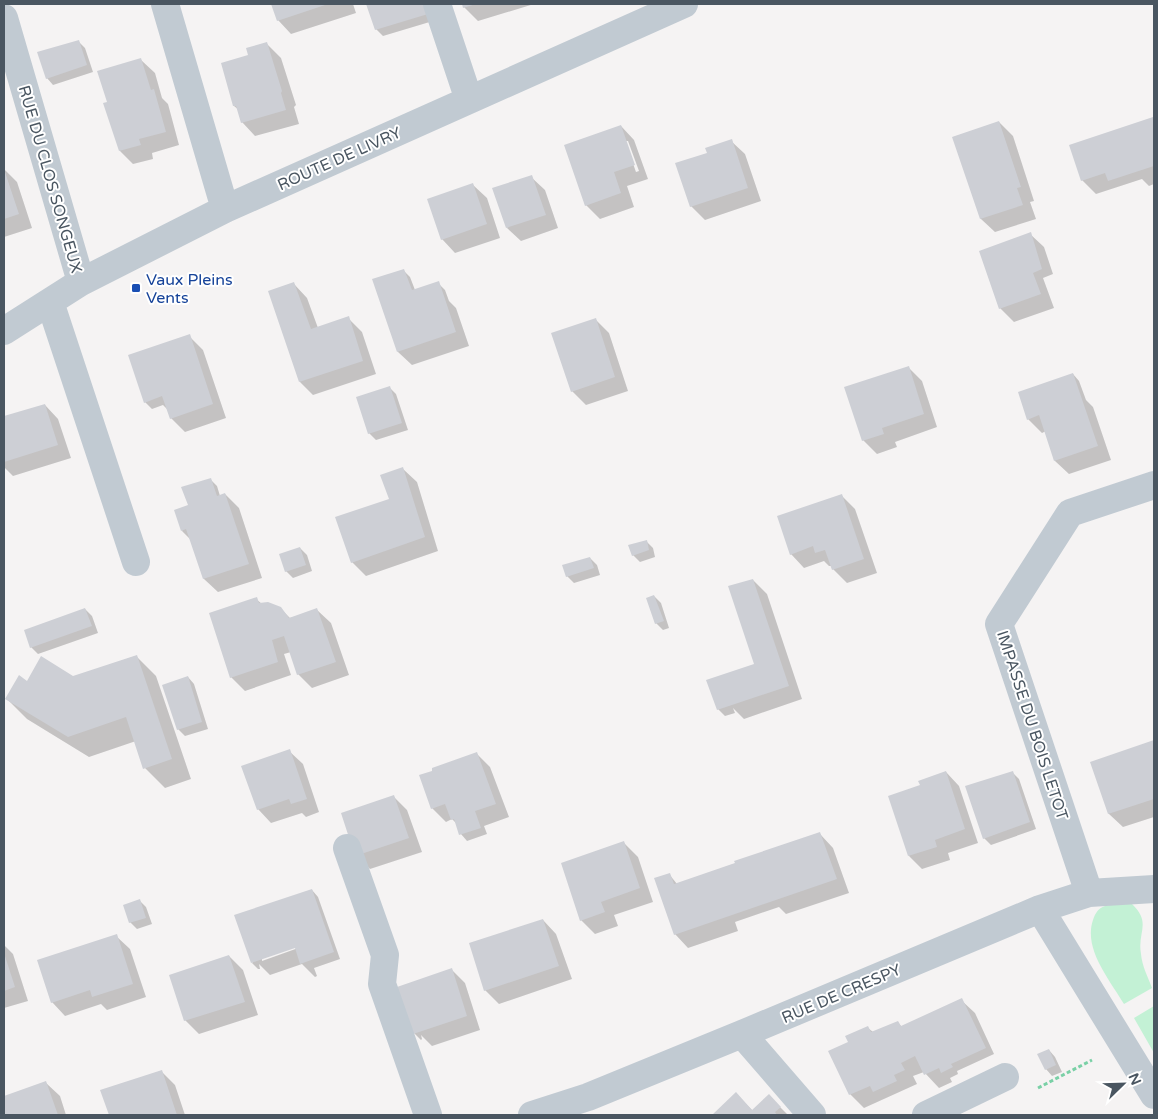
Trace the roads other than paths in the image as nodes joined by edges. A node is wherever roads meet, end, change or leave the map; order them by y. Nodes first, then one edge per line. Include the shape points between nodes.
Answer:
1 (166, 4) edge
2 (437, 4) edge
3 (684, 4) edge
4 (654, 10) edge
5 (4, 18) edge
6 (469, 100) junction
7 (225, 209) junction
8 (81, 282) junction
9 (50, 302) junction
10 (4, 331) edge
11 (1154, 485) edge
12 (136, 562) dead end
13 (347, 848) dead end
14 (1154, 889) edge
15 (1089, 893) junction
16 (1040, 909) junction
17 (742, 1034) junction
18 (1005, 1078) dead end
19 (1154, 1095) edge
20 (428, 1115) edge
21 (532, 1115) edge
22 (812, 1115) edge
23 (926, 1115) edge

1 - 7 street
2 - 6 street
3 - 4 street, ROUTE DE LIVRY
4 - 6 street, ROUTE DE LIVRY
5 - 8 street, RUE DU CLOS SONGEUX
6 - 7 street, ROUTE DE LIVRY
7 - 8 street, ROUTE DE LIVRY
8 - 9 street, ROUTE DE LIVRY
9 - 10 street, ROUTE DE LIVRY
9 - 12 street
11 - 15 street, IMPASSE DU BOIS LETOT via 1070,513 999,624
13 - 20 street via 385,955 382,984
14 - 15 street, RUE DE CRESPY
15 - 16 street, RUE DE CRESPY
16 - 17 street, RUE DE CRESPY
16 - 19 street
17 - 21 street, RUE DE CRESPY via 588,1097
17 - 22 street
18 - 23 street

